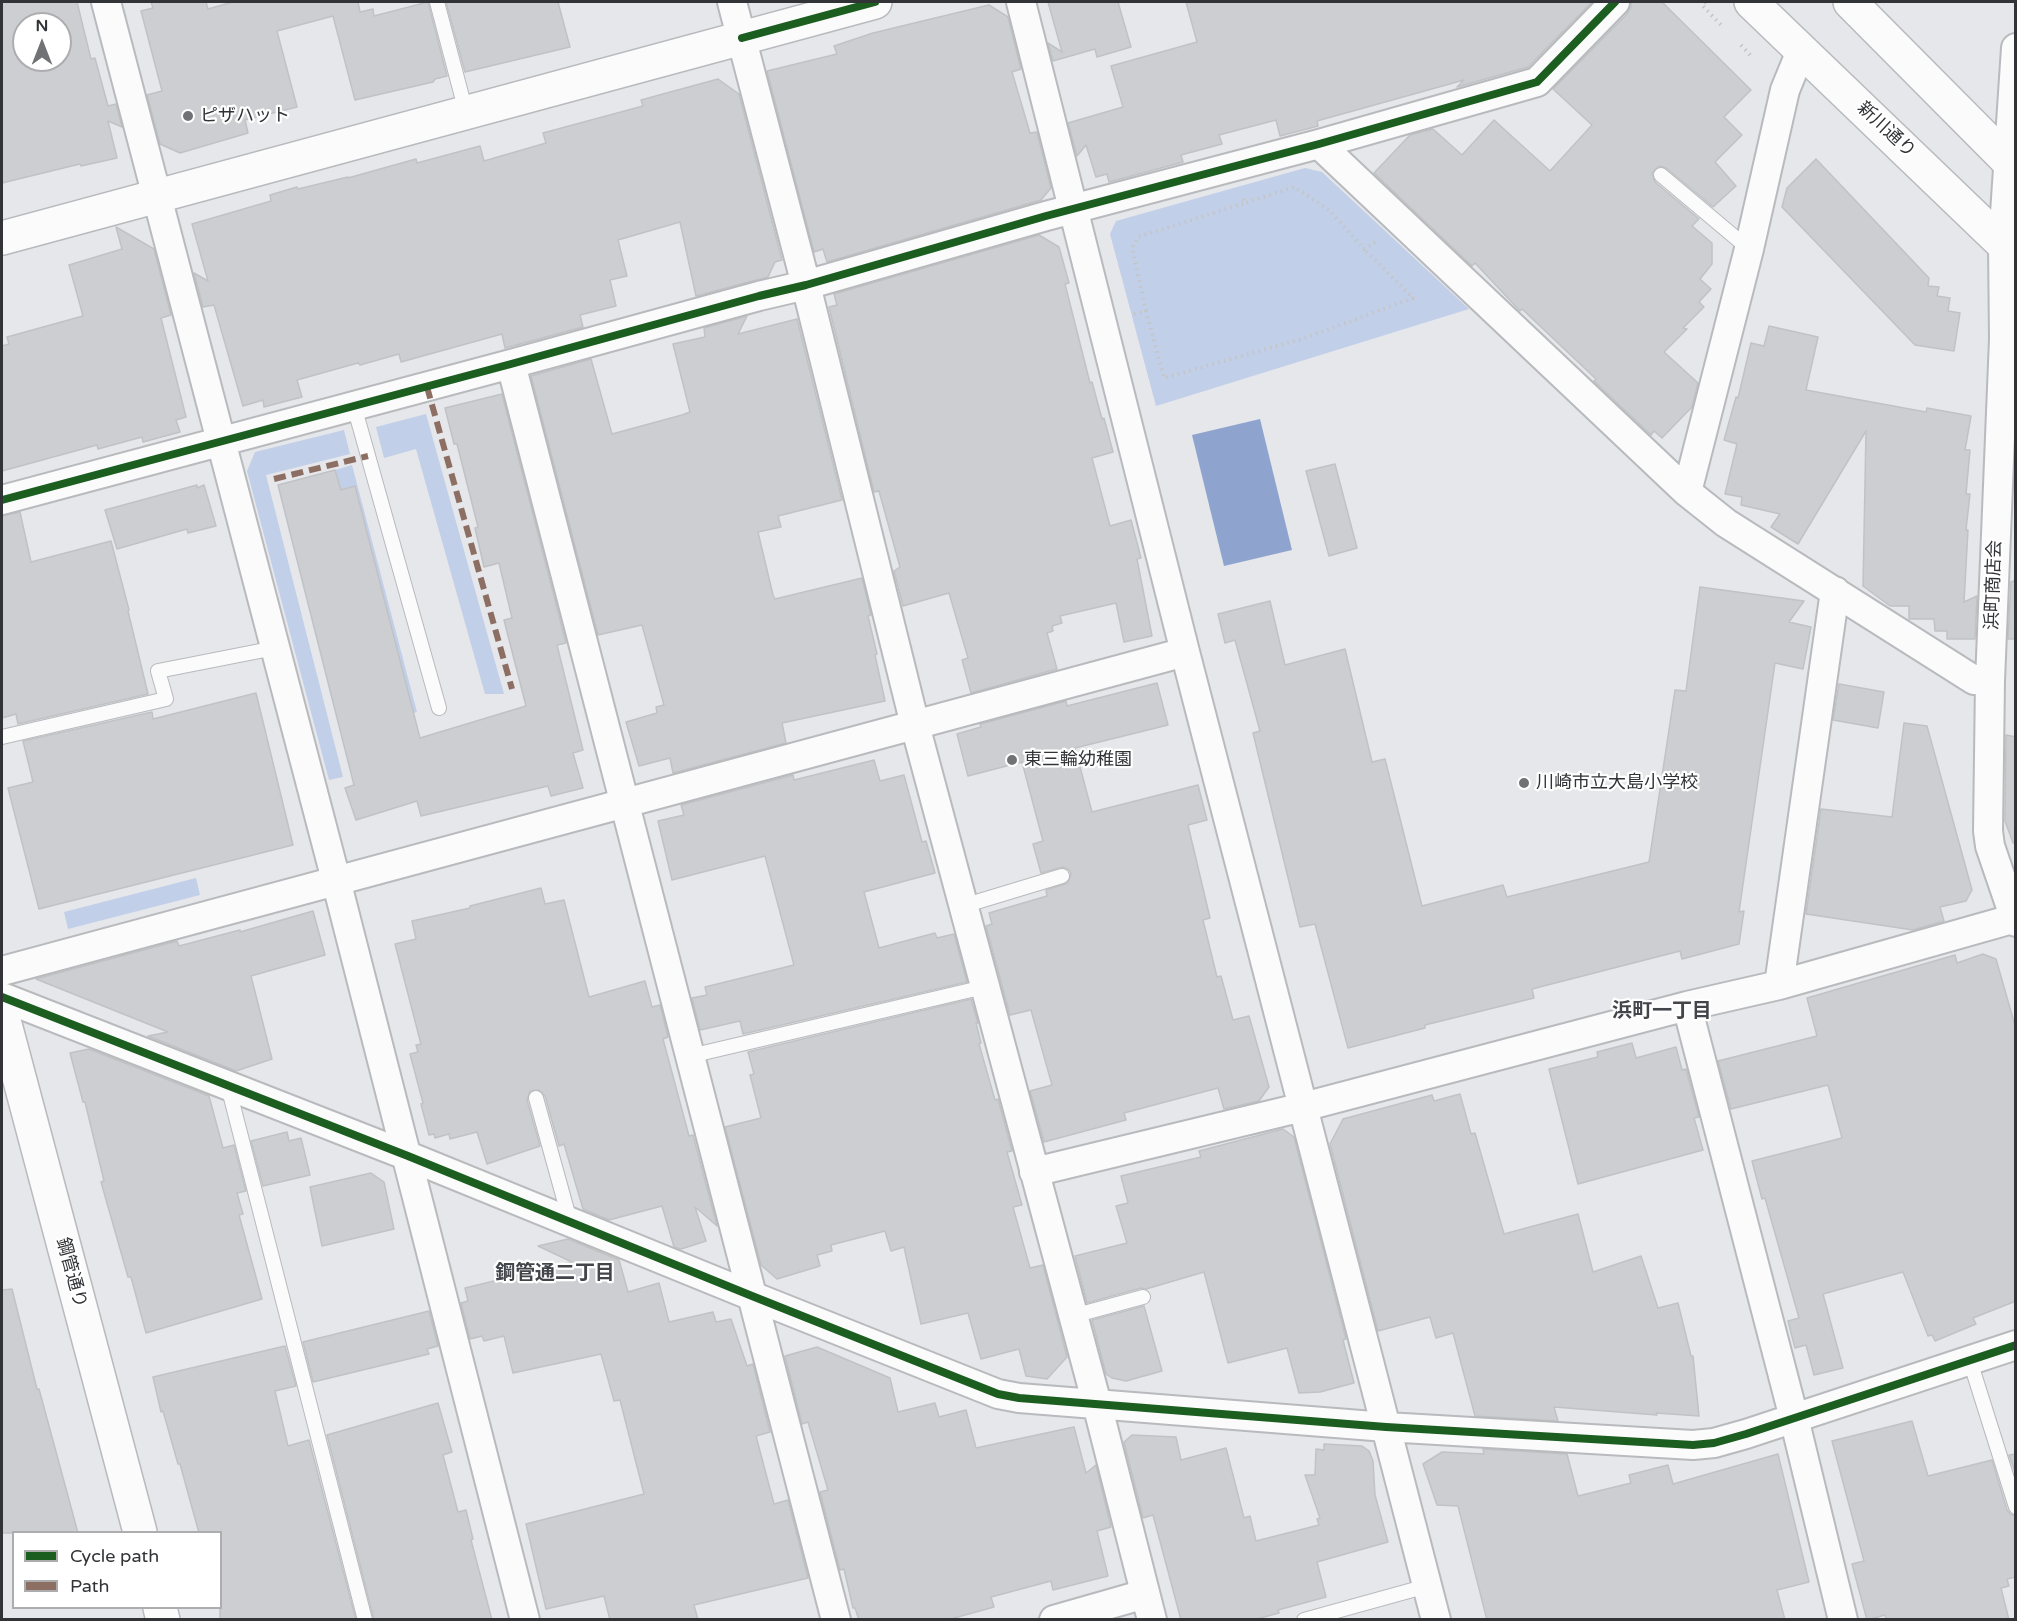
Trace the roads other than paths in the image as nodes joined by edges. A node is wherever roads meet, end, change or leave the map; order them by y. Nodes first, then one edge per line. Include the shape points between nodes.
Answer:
1 (106, 2) edge
2 (437, 2) edge
3 (732, 2) edge
4 (875, 2) edge
5 (1021, 2) edge
6 (1615, 2) edge
7 (1751, 2) edge
8 (1850, 2) edge
9 (742, 38) junction
10 (2016, 48) edge
11 (1800, 51) junction
12 (466, 112) junction
13 (1319, 144) junction
14 (2012, 165) edge
15 (1661, 175) dead end
16 (156, 196) junction
17 (1074, 208) junction
18 (2, 238) edge
19 (1749, 249) junction
20 (2011, 251) edge
21 (806, 285) junction
22 (511, 364) junction
23 (354, 406) junction
24 (222, 442) junction
25 (1687, 492) junction
26 (2, 500) edge
27 (1835, 591) junction
28 (276, 648) junction
29 (1185, 652) junction
30 (1990, 681) junction
31 (439, 708) dead end
32 (915, 725) junction
33 (2, 737) edge
34 (625, 803) junction
35 (1062, 876) dead end
36 (336, 880) junction
37 (963, 906) junction
38 (2015, 920) edge
39 (2, 971) edge
40 (1779, 985) junction
41 (984, 987) junction
42 (2, 997) edge
43 (1687, 1006) junction
44 (2, 1013) edge
45 (690, 1056) junction
46 (228, 1086) junction
47 (536, 1098) dead end
48 (1303, 1107) junction
49 (408, 1156) junction
50 (1034, 1172) junction
51 (570, 1221) junction
52 (752, 1296) junction
53 (1143, 1297) dead end
54 (1073, 1316) junction
55 (2016, 1345) edge
56 (1970, 1361) junction
57 (1097, 1404) junction
58 (1794, 1418) junction
59 (1386, 1427) junction
60 (2016, 1507) edge
61 (139, 1531) edge
62 (1427, 1586) junction
63 (1149, 1607) edge
64 (365, 1620) edge
65 (525, 1620) edge
66 (836, 1620) edge
67 (1054, 1620) edge
68 (1304, 1620) edge
69 (1436, 1620) edge
70 (1843, 1620) edge

1 - 16 street
2 - 12 lane
3 - 9 street
4 - 9 street
5 - 17 street
6 - 13 street via 1537,82
7 - 11 street, 新川通り
8 - 14 street
9 - 12 street
9 - 21 street
10 - 14 street, 浜町商店会
11 - 19 street via 1785,90
11 - 20 street, 新川通り
12 - 16 street
13 - 17 street
13 - 25 street
14 - 20 street, 浜町商店会
15 - 19 lane
16 - 18 street
16 - 24 street
17 - 21 street
17 - 29 street
19 - 25 street
20 - 30 street, 浜町商店会
21 - 22 street
21 - 32 street
22 - 23 street
22 - 34 street
23 - 24 street
23 - 31 lane
24 - 26 street
24 - 28 street
25 - 27 street via 1726,522
27 - 30 street via 1974,680
27 - 40 street
28 - 33 lane via 158,671 166,699
28 - 36 street
29 - 32 street
29 - 48 street
30 - 38 street, 浜町商店会 via 1988,831
32 - 34 street
32 - 37 street
34 - 36 street
34 - 45 street
35 - 37 lane
36 - 39 street
36 - 49 street
37 - 41 street
38 - 40 street
40 - 43 street
41 - 45 lane
41 - 50 street
42 - 46 street
43 - 48 street
43 - 58 street
44 - 61 street, 鋼管通り
45 - 52 street
46 - 49 street
46 - 64 lane
47 - 51 lane
48 - 50 street
48 - 59 street
49 - 51 street
49 - 65 street
50 - 54 street
51 - 52 street
52 - 57 street via 998,1394
52 - 66 street
53 - 54 lane
54 - 57 street
55 - 56 street
56 - 58 street
56 - 60 lane
57 - 59 street
57 - 63 street
58 - 59 street via 1714,1443 1693,1445
58 - 70 street
59 - 62 street
62 - 68 lane
62 - 69 street
63 - 67 street

